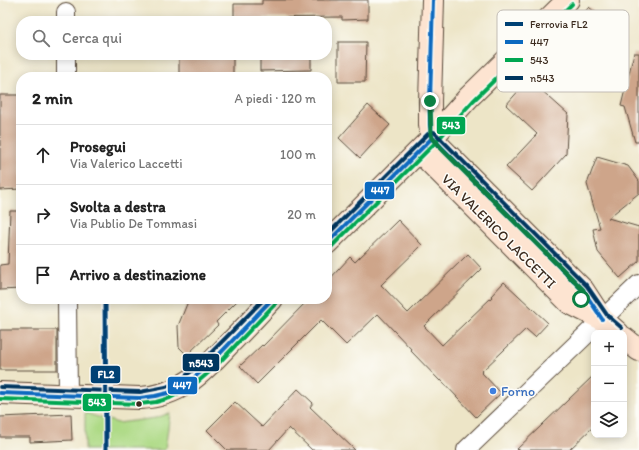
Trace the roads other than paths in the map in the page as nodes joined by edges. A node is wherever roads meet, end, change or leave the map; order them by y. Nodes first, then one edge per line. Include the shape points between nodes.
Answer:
1 (433, 0) edge
2 (568, 0) edge
3 (558, 10) edge
4 (66, 60) edge
5 (497, 70) edge
6 (66, 72) edge
7 (426, 144) junction
8 (332, 238) edge
9 (639, 284) edge
10 (67, 304) edge
11 (267, 304) edge
12 (610, 326) edge
13 (627, 340) edge
14 (639, 350) edge
15 (0, 393) edge
16 (68, 395) junction
17 (466, 450) edge

1 - 7 street via 430,125
2 - 3 street
4 - 6 street
5 - 7 street
7 - 8 street
7 - 12 street, VIA VALERICO LACCETTI via 483,204
9 - 12 street
10 - 16 street
11 - 16 street via 204,371 170,392 140,398
12 - 17 street
13 - 14 street
15 - 16 street

